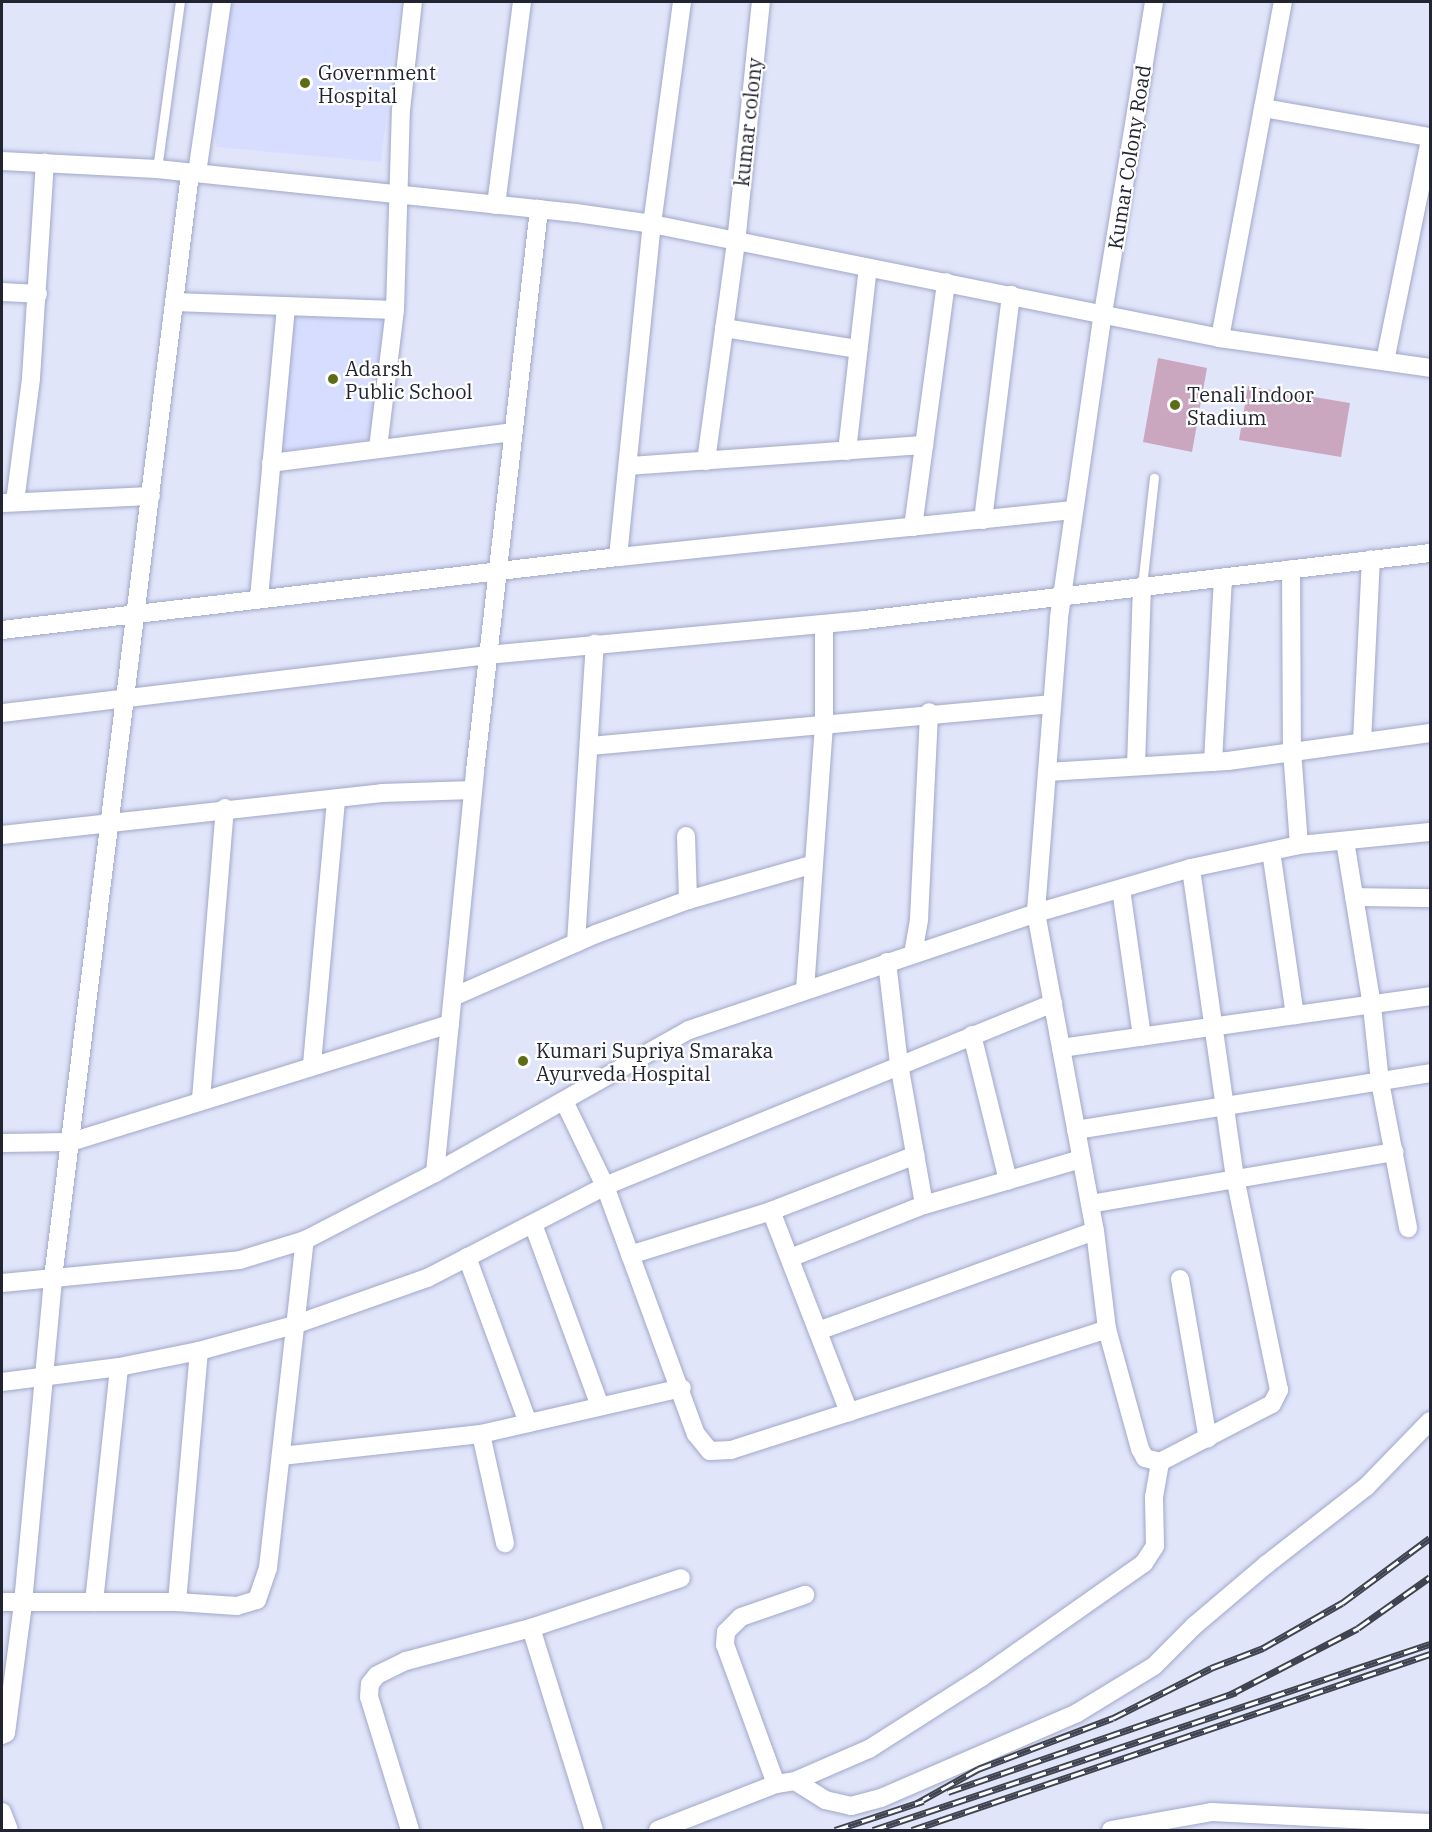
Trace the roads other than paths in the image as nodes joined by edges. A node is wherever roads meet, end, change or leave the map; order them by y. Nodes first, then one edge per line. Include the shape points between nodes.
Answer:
1 (180, 2) edge
2 (222, 2) edge
3 (413, 2) edge
4 (522, 2) edge
5 (682, 2) edge
6 (761, 2) edge
7 (1154, 2) edge
8 (1283, 2) edge
9 (1263, 108) junction
10 (1431, 138) edge
11 (2, 161) edge
12 (45, 162) junction
13 (157, 169) junction
14 (193, 173) junction
15 (399, 192) junction
16 (495, 205) junction
17 (539, 209) junction
18 (652, 224) junction
19 (736, 243) junction
20 (868, 268) junction
21 (946, 282) junction
22 (2, 292) edge
23 (38, 294) junction
24 (1011, 294) junction
25 (174, 302) junction
26 (285, 307) junction
27 (395, 310) junction
28 (1103, 312) junction
29 (724, 328) junction
30 (1220, 338) junction
31 (858, 350) junction
32 (1385, 361) junction
33 (1431, 368) edge
34 (513, 432) junction
35 (924, 445) junction
36 (378, 448) junction
37 (847, 451) junction
38 (706, 461) junction
39 (271, 463) junction
40 (629, 466) junction
41 (1154, 478) dead end
42 (151, 496) junction
43 (8, 502) edge
44 (1074, 510) junction
45 (983, 520) junction
46 (913, 527) junction
47 (1431, 553) edge
48 (618, 557) junction
49 (1371, 559) junction
50 (1292, 569) junction
51 (498, 571) junction
52 (1223, 578) junction
53 (1142, 586) junction
54 (1062, 595) junction
55 (259, 598) junction
56 (136, 614) junction
57 (824, 624) junction
58 (2, 630) edge
59 (595, 644) junction
60 (488, 655) junction
61 (126, 699) junction
62 (1052, 704) junction
63 (929, 712) junction
64 (2, 713) edge
65 (824, 725) junction
66 (1431, 733) edge
67 (1362, 742) junction
68 (591, 746) junction
69 (1292, 750) junction
70 (1213, 762) junction
71 (1136, 766) junction
72 (1047, 772) junction
73 (473, 790) junction
74 (336, 799) junction
75 (225, 808) junction
76 (111, 824) junction
77 (1431, 832) edge
78 (2, 835) edge
79 (686, 836) dead end
80 (1345, 841) junction
81 (1299, 845) junction
82 (1270, 851) junction
83 (813, 864) junction
84 (1191, 868) junction
85 (1121, 889) junction
86 (1354, 897) junction
87 (1431, 898) edge
88 (688, 900) junction
89 (1036, 913) junction
90 (576, 943) junction
91 (913, 954) junction
92 (887, 962) junction
93 (805, 990) junction
94 (1431, 996) edge
95 (453, 998) junction
96 (1053, 1003) junction
97 (1372, 1006) junction
98 (1295, 1015) junction
99 (450, 1024) junction
100 (1213, 1027) junction
101 (972, 1035) junction
102 (1142, 1037) junction
103 (1061, 1048) junction
104 (312, 1064) junction
105 (899, 1064) junction
106 (1431, 1073) edge
107 (1380, 1082) junction
108 (201, 1100) junction
109 (564, 1101) junction
110 (1226, 1106) junction
111 (1076, 1130) junction
112 (71, 1142) junction
113 (2, 1143) edge
114 (1395, 1152) junction
115 (916, 1155) junction
116 (1082, 1159) junction
117 (435, 1173) junction
118 (1235, 1178) junction
119 (1008, 1181) junction
120 (605, 1186) junction
121 (1090, 1204) junction
122 (924, 1205) junction
123 (771, 1211) junction
124 (532, 1224) junction
125 (1408, 1228) dead end
126 (1095, 1231) junction
127 (305, 1239) junction
128 (630, 1255) junction
129 (468, 1257) junction
130 (790, 1258) junction
131 (53, 1278) junction
132 (1180, 1279) dead end
133 (2, 1283) edge
134 (294, 1325) junction
135 (1107, 1329) junction
136 (818, 1331) junction
137 (199, 1351) junction
138 (119, 1367) junction
139 (44, 1377) junction
140 (2, 1382) edge
141 (682, 1388) junction
142 (600, 1406) junction
143 (849, 1412) junction
144 (1431, 1421) edge
145 (528, 1423) junction
146 (481, 1434) junction
147 (1208, 1439) junction
148 (281, 1456) junction
149 (1160, 1462) junction
150 (505, 1543) dead end
151 (681, 1578) dead end
152 (805, 1594) dead end
153 (2, 1602) edge
154 (94, 1602) junction
155 (177, 1602) junction
156 (23, 1603) junction
157 (531, 1628) junction
158 (2, 1735) edge
159 (795, 1781) junction
160 (776, 1784) junction
161 (2, 1812) edge
162 (1431, 1823) edge
163 (1359, 1826) edge
164 (9, 1830) edge
165 (410, 1830) edge
166 (594, 1830) edge
167 (658, 1830) edge
168 (1111, 1830) edge

1 - 13 lane
2 - 14 street
3 - 15 street via 402,100
4 - 16 street
5 - 18 street
6 - 19 street, kumar colony
7 - 28 street, Kumar Colony Road
8 - 9 street
9 - 10 street
9 - 30 street
10 - 32 street
11 - 12 street
12 - 13 street
12 - 23 street
13 - 14 street
14 - 15 street
14 - 25 street
15 - 16 street
15 - 27 street
16 - 17 street
17 - 18 street
17 - 34 street
18 - 19 street
18 - 40 street
19 - 20 street
19 - 29 street, kumar colony
20 - 21 street
20 - 31 street
21 - 24 street
21 - 35 street
22 - 23 street
23 - 43 street
24 - 28 street
24 - 45 street
25 - 26 street
25 - 42 street
26 - 27 street
26 - 39 street
27 - 36 street
28 - 30 street
28 - 44 street, Kumar Colony Road
29 - 31 street
29 - 38 street, kumar colony
30 - 32 street
31 - 37 street
32 - 33 street
34 - 36 street
34 - 51 street
35 - 37 street
35 - 46 street
36 - 39 street
37 - 38 street
38 - 40 street
39 - 55 street
40 - 48 street
41 - 53 lane
42 - 43 street
42 - 56 street
44 - 45 street
44 - 54 street, Kumar Colony Road
45 - 46 street
46 - 48 street
47 - 49 street
48 - 51 street
49 - 50 street
49 - 67 street
50 - 52 street
50 - 69 street
51 - 55 street
51 - 60 street
52 - 53 street
52 - 70 street
53 - 54 street
53 - 71 street
54 - 57 street
54 - 62 street, Kumar Colony Road
55 - 56 street
56 - 58 street
56 - 61 street
57 - 59 street
57 - 65 street
59 - 60 street
59 - 68 street
60 - 61 street
60 - 73 street
61 - 64 street
61 - 76 street
62 - 63 street
62 - 72 street, Kumar Colony Road
63 - 65 street
63 - 91 street via 919,919
65 - 68 street
65 - 83 street
66 - 67 street
67 - 69 street
68 - 90 street
69 - 70 street
69 - 81 street
70 - 71 street
71 - 72 street
72 - 89 street, Kumar Colony Road
73 - 74 street
73 - 95 street
74 - 75 street
74 - 104 street
75 - 76 street
75 - 108 street
76 - 78 street
76 - 112 street
77 - 80 street
79 - 88 street
80 - 81 street
80 - 86 street
81 - 82 street
82 - 84 street
82 - 98 street
83 - 88 street
83 - 93 street
84 - 85 street
84 - 100 street
85 - 89 street
85 - 102 street
86 - 87 street
86 - 97 street
88 - 90 street
89 - 91 street
89 - 96 street, Kumar Colony Road
90 - 95 street
91 - 92 street
92 - 93 street
92 - 105 street
93 - 109 street via 689,1030
94 - 97 street
95 - 99 street
96 - 101 street
96 - 103 street, Kumar Colony Road
97 - 98 street
97 - 107 street
98 - 100 street
99 - 104 street
99 - 117 street
100 - 102 street
100 - 110 street
101 - 105 street
101 - 119 street
102 - 103 street
103 - 111 street, Kumar Colony Road
104 - 108 street
105 - 115 street
105 - 120 street
106 - 107 street
107 - 110 street
107 - 114 street
108 - 112 street
109 - 117 street
109 - 120 street
110 - 111 street
110 - 118 street
111 - 116 street, Kumar Colony Road
112 - 113 street
112 - 131 street
114 - 118 street
114 - 125 street
115 - 122 street
115 - 123 street
116 - 119 street
116 - 121 street, Kumar Colony Road
117 - 127 street
118 - 121 street
118 - 147 street via 1279,1390 1272,1404
119 - 122 street
120 - 124 street
120 - 128 street
121 - 126 street, Kumar Colony Road
122 - 130 street
123 - 128 street
123 - 130 street
124 - 129 street
124 - 142 street
126 - 135 street, Kumar Colony Road
126 - 136 street
127 - 131 street via 240,1260
127 - 134 street
128 - 141 street
129 - 134 street via 427,1278
129 - 145 street
130 - 136 street
131 - 133 street
131 - 139 street
132 - 147 street
134 - 137 street
134 - 148 street
135 - 143 street
135 - 149 street, Kumar Colony Road via 1140,1449 1145,1458
136 - 143 street
137 - 138 street
137 - 155 street
138 - 139 street
138 - 154 street
139 - 140 street
139 - 156 street
141 - 142 street
141 - 143 street via 696,1434 710,1451 731,1450
142 - 145 street
144 - 159 street via 1366,1486 1195,1625 1154,1666 1077,1713 881,1798 851,1806 825,1800
145 - 146 street
146 - 148 street
146 - 150 street
147 - 149 street
148 - 155 street via 268,1568 257,1600 237,1606
149 - 159 street via 1154,1497 1155,1546 1144,1563 982,1677 869,1749
151 - 157 street
152 - 160 street via 741,1617 726,1632 725,1645
153 - 156 street
154 - 155 street
154 - 156 street
156 - 158 street via 6,1733
157 - 165 street via 406,1661 383,1671 370,1684 371,1707
157 - 166 street
159 - 160 street
160 - 167 street
161 - 164 street
162 - 163 street
163 - 168 street via 1212,1812

